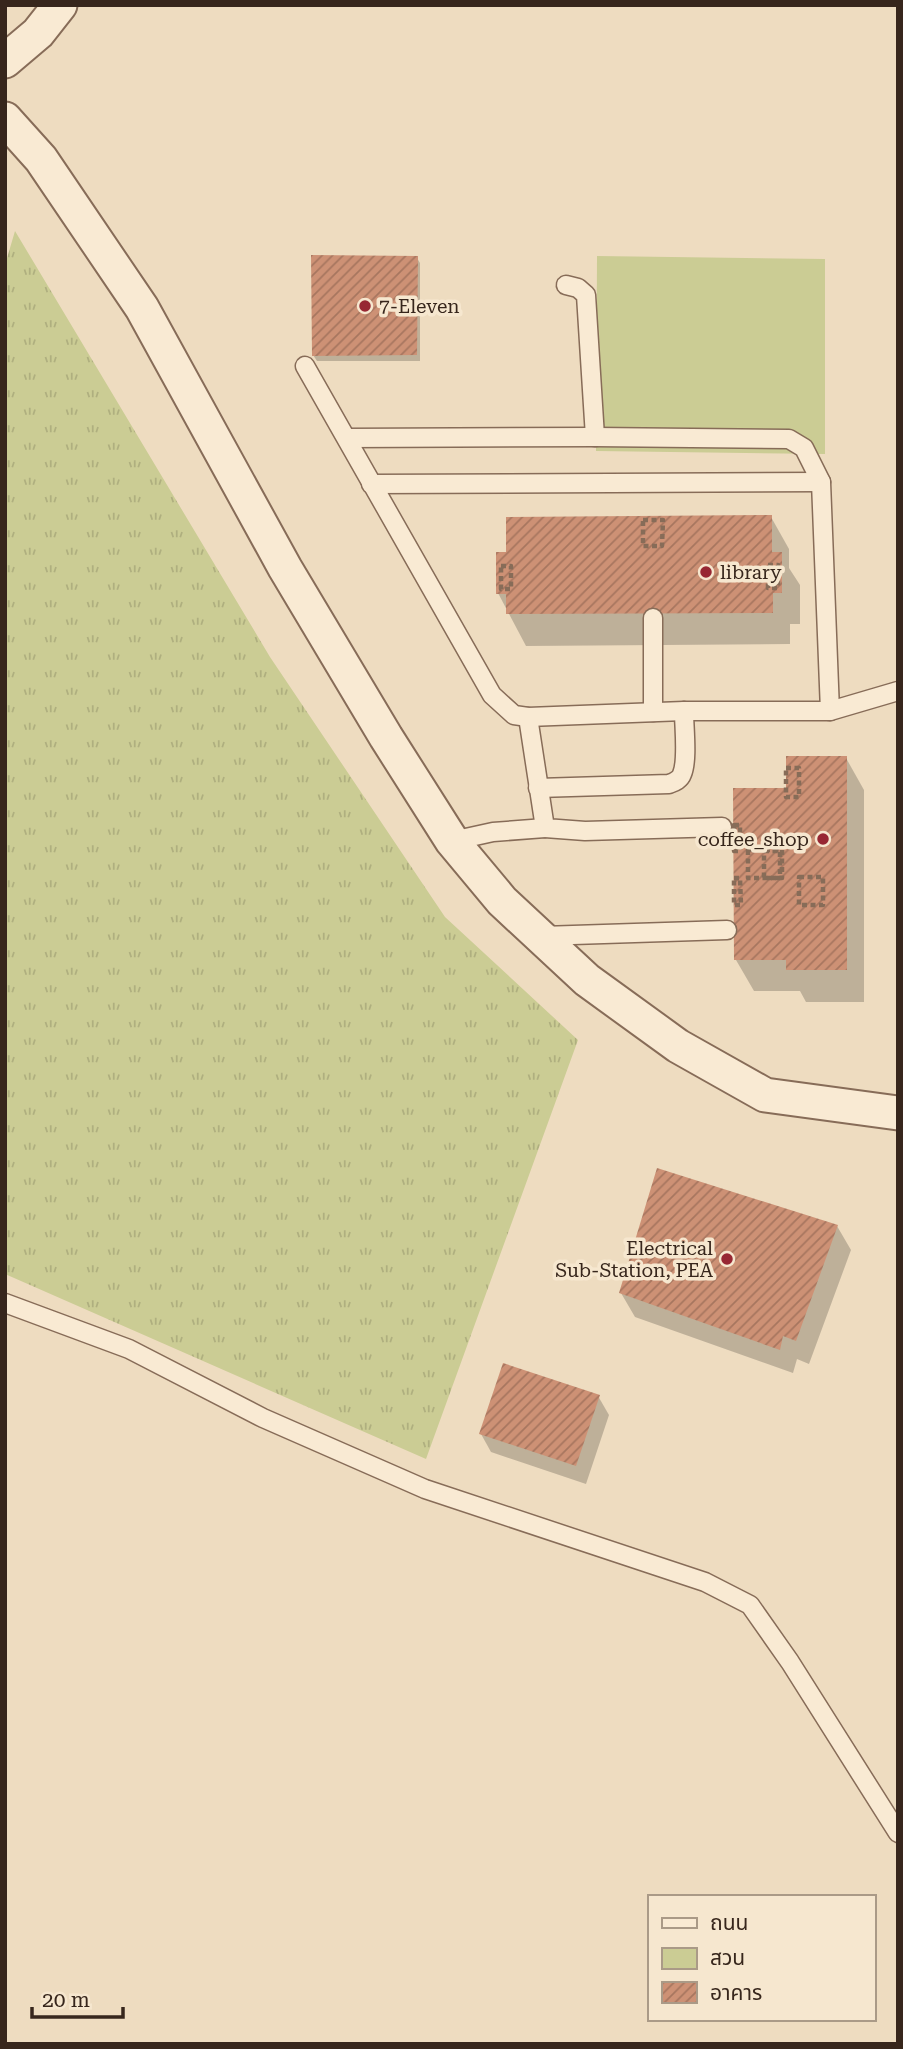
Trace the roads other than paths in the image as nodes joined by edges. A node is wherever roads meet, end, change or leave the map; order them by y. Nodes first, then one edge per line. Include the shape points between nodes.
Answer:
1 (60, 5) edge
2 (5, 61) edge
3 (5, 119) edge
4 (566, 285) dead end
5 (305, 366) dead end
6 (595, 437) junction
7 (347, 438) junction
8 (821, 482) junction
9 (371, 484) junction
10 (653, 618) dead end
11 (898, 691) edge
12 (684, 711) junction
13 (830, 711) junction
14 (653, 712) junction
15 (528, 718) junction
16 (538, 788) junction
17 (722, 827) dead end
18 (538, 828) junction
19 (452, 841) junction
20 (727, 930) dead end
21 (540, 936) junction
22 (898, 1113) edge
23 (5, 1303) edge
24 (898, 1833) edge

1 - 2 street via 38,33
3 - 19 street via 41,159 142,308 285,568
4 - 6 lane via 586,295
5 - 7 lane
6 - 7 lane
6 - 8 lane via 789,439 804,448
7 - 9 lane
8 - 9 lane
8 - 13 lane
9 - 15 lane via 492,695 514,715
10 - 14 lane
11 - 13 lane
12 - 13 lane
12 - 14 lane
12 - 16 lane via 684,764 678,781
14 - 15 lane
15 - 16 lane
16 - 18 lane
17 - 18 lane
18 - 19 lane
19 - 21 street via 502,901
20 - 21 lane
21 - 22 street via 587,980 678,1046 765,1095
23 - 24 lane via 129,1349 263,1418 425,1489 736,1596 750,1605 790,1662

